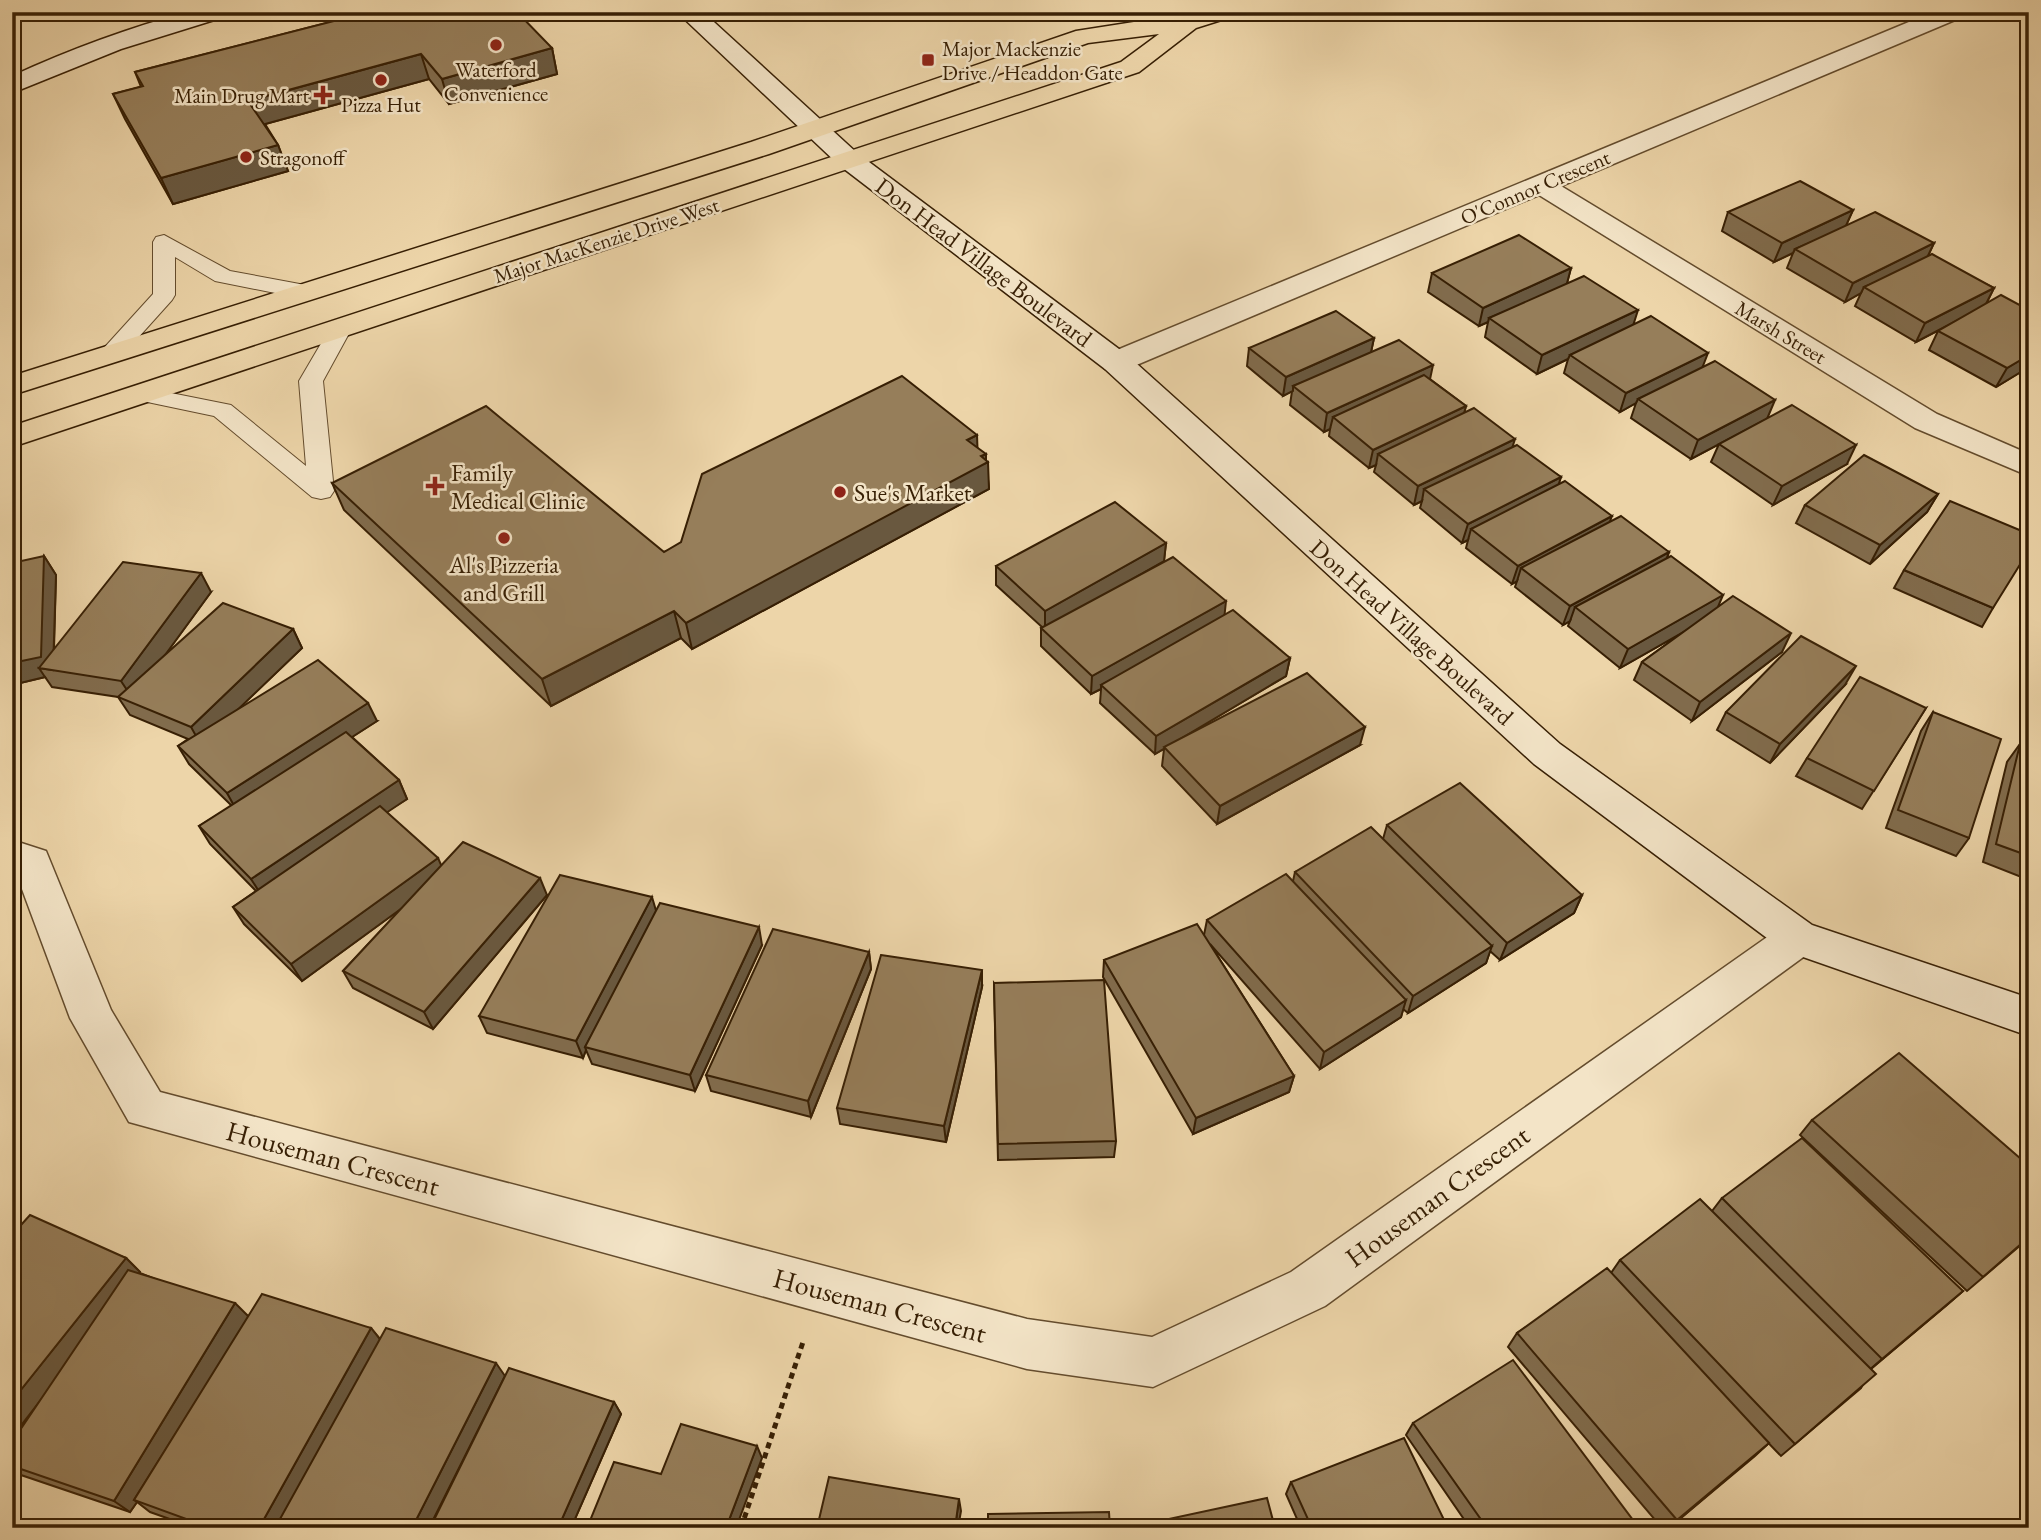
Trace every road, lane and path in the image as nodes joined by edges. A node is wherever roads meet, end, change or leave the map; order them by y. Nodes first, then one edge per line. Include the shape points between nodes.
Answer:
1 (216, 12) edge
2 (689, 12) edge
3 (1223, 12) edge
4 (1954, 12) edge
5 (1188, 23) junction
6 (12, 86) edge
7 (813, 129) junction
8 (848, 159) junction
9 (1541, 185) junction
10 (305, 292) junction
11 (341, 328) junction
12 (111, 354) junction
13 (1116, 362) junction
14 (12, 386) edge
15 (141, 394) junction
16 (12, 437) edge
17 (2029, 466) edge
18 (12, 856) edge
19 (1798, 937) junction
20 (2029, 1017) edge
21 (821, 1289) junction
22 (741, 1528) edge

1 - 6 street via 180,21
2 - 7 street, Don Head Village Boulevard
3 - 5 main road, Major MacKenzie Drive West
4 - 9 street, O'Connor Crescent
5 - 7 main road, Major MacKenzie Drive West via 1084,36
5 - 8 main road, Major MacKenzie Drive West via 1130,67
7 - 8 street, Don Head Village Boulevard
7 - 10 main road, Major MacKenzie Drive West
8 - 11 main road, Major MacKenzie Drive West
8 - 13 street, Don Head Village Boulevard
9 - 13 street, O'Connor Crescent
9 - 17 street, Marsh Street via 1926,421
10 - 12 main road, Major MacKenzie Drive West
10 - 12 lane via 223,276 164,242 164,295
11 - 15 main road, Major MacKenzie Drive West
11 - 15 lane via 311,381 321,491 222,411
12 - 14 main road, Major MacKenzie Drive West
13 - 19 street, Don Head Village Boulevard via 1547,754
15 - 16 main road, Major MacKenzie Drive West
18 - 21 street, Houseman Crescent via 32,862 92,1018 145,1108
19 - 20 street, Don Head Village Boulevard
19 - 21 street, Houseman Crescent via 1308,1289 1153,1362 1027,1344
21 - 22 path

